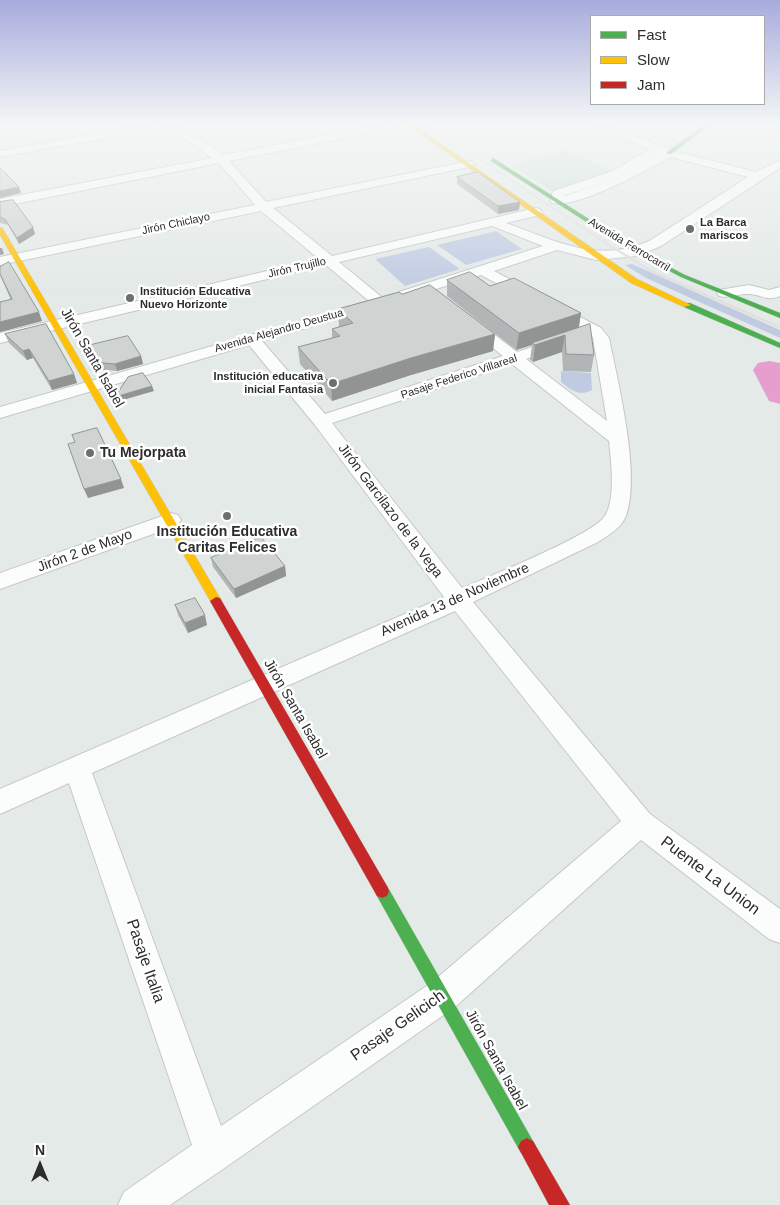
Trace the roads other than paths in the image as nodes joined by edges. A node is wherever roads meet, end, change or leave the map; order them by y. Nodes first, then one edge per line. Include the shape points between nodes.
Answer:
1 (111, 180) edge
2 (240, 180) edge
3 (389, 180) edge
4 (492, 180) edge
5 (527, 180) edge
6 (616, 180) edge
7 (750, 180) edge
8 (558, 199) junction
9 (0, 203) edge
10 (263, 206) junction
11 (536, 212) junction
12 (492, 222) junction
13 (0, 229) edge
14 (556, 246) junction
15 (637, 252) junction
16 (596, 256) junction
17 (16, 257) junction
18 (0, 260) edge
19 (328, 261) junction
20 (484, 271) junction
21 (426, 289) junction
22 (780, 292) edge
23 (724, 293) junction
24 (440, 301) edge
25 (378, 302) junction
26 (456, 312) edge
27 (780, 316) edge
28 (56, 325) junction
29 (596, 331) junction
30 (0, 338) edge
31 (252, 339) junction
32 (780, 346) edge
33 (516, 358) junction
34 (91, 386) junction
35 (610, 390) junction
36 (566, 398) junction
37 (0, 413) edge
38 (321, 421) junction
39 (617, 438) junction
40 (171, 520) junction
41 (0, 582) edge
42 (459, 600) junction
43 (263, 684) junction
44 (76, 768) junction
45 (0, 802) edge
46 (640, 823) junction
47 (780, 928) edge
48 (443, 995) junction
49 (213, 1154) junction
50 (137, 1205) edge
51 (560, 1205) edge

1 - 9 street
2 - 10 street
3 - 10 street, Jirón Chiclayo
4 - 11 street, Avenida Ferrocarril
5 - 8 street, Avenida Ferrocarril
6 - 8 street
7 - 15 street via 656,243
8 - 15 street, Avenida Ferrocarril
10 - 17 street, Jirón Chiclayo
10 - 19 street
11 - 12 street, Jirón Trujillo
11 - 16 street, Avenida Ferrocarril
12 - 14 street, Avenida Ferrocarril
12 - 19 street, Jirón Trujillo
13 - 17 street, Jirón Santa Isabel
14 - 16 street, Avenida Ferrocarril
14 - 20 street, Avenida Alejandro Deustua
15 - 16 street
15 - 23 street, Avenida Ferrocarril
16 - 32 street, Avenida Ferrocarril via 634,281
17 - 18 street, Jirón Chiclayo
17 - 28 street, Jirón Santa Isabel
19 - 25 street
19 - 28 street, Jirón Trujillo
20 - 21 street, Avenida Alejandro Deustua
20 - 29 street
21 - 24 street
21 - 25 street, Avenida Alejandro Deustua
22 - 23 street via 769,295 749,289
23 - 27 street, Avenida Ferrocarril
25 - 31 street, Avenida Alejandro Deustua
26 - 33 street
28 - 30 street, Jirón Trujillo
28 - 34 street, Jirón Santa Isabel
29 - 33 street, Pasaje Federico Villareal
29 - 35 street, Avenida 13 de Noviembre via 601,338
31 - 34 street, Avenida Alejandro Deustua
31 - 38 street, Jirón Garcilazo de la Vega
33 - 36 street
33 - 38 street, Pasaje Federico Villareal
34 - 37 street, Avenida Alejandro Deustua
34 - 40 street, Jirón Santa Isabel
35 - 36 street via 601,397
35 - 39 street, Avenida 13 de Noviembre
36 - 39 street
38 - 42 street, Jirón Garcilazo de la Vega
39 - 42 street, Avenida 13 de Noviembre via 622,496 614,520 586,538
40 - 41 street, Jirón 2 de Mayo
40 - 43 street, Jirón Santa Isabel
42 - 43 street, Avenida 13 de Noviembre
42 - 46 street, Jirón Garcilazo de la Vega
43 - 44 street, Avenida 13 de Noviembre
43 - 48 street, Jirón Santa Isabel
44 - 45 street, Avenida 13 de Noviembre
44 - 49 street, Pasaje Italia
46 - 47 street, Puente La Union
46 - 48 street, Pasaje Gelicich
48 - 49 street, Pasaje Gelicich
48 - 51 street, Jirón Santa Isabel
49 - 50 street, Pasaje Gelicich

